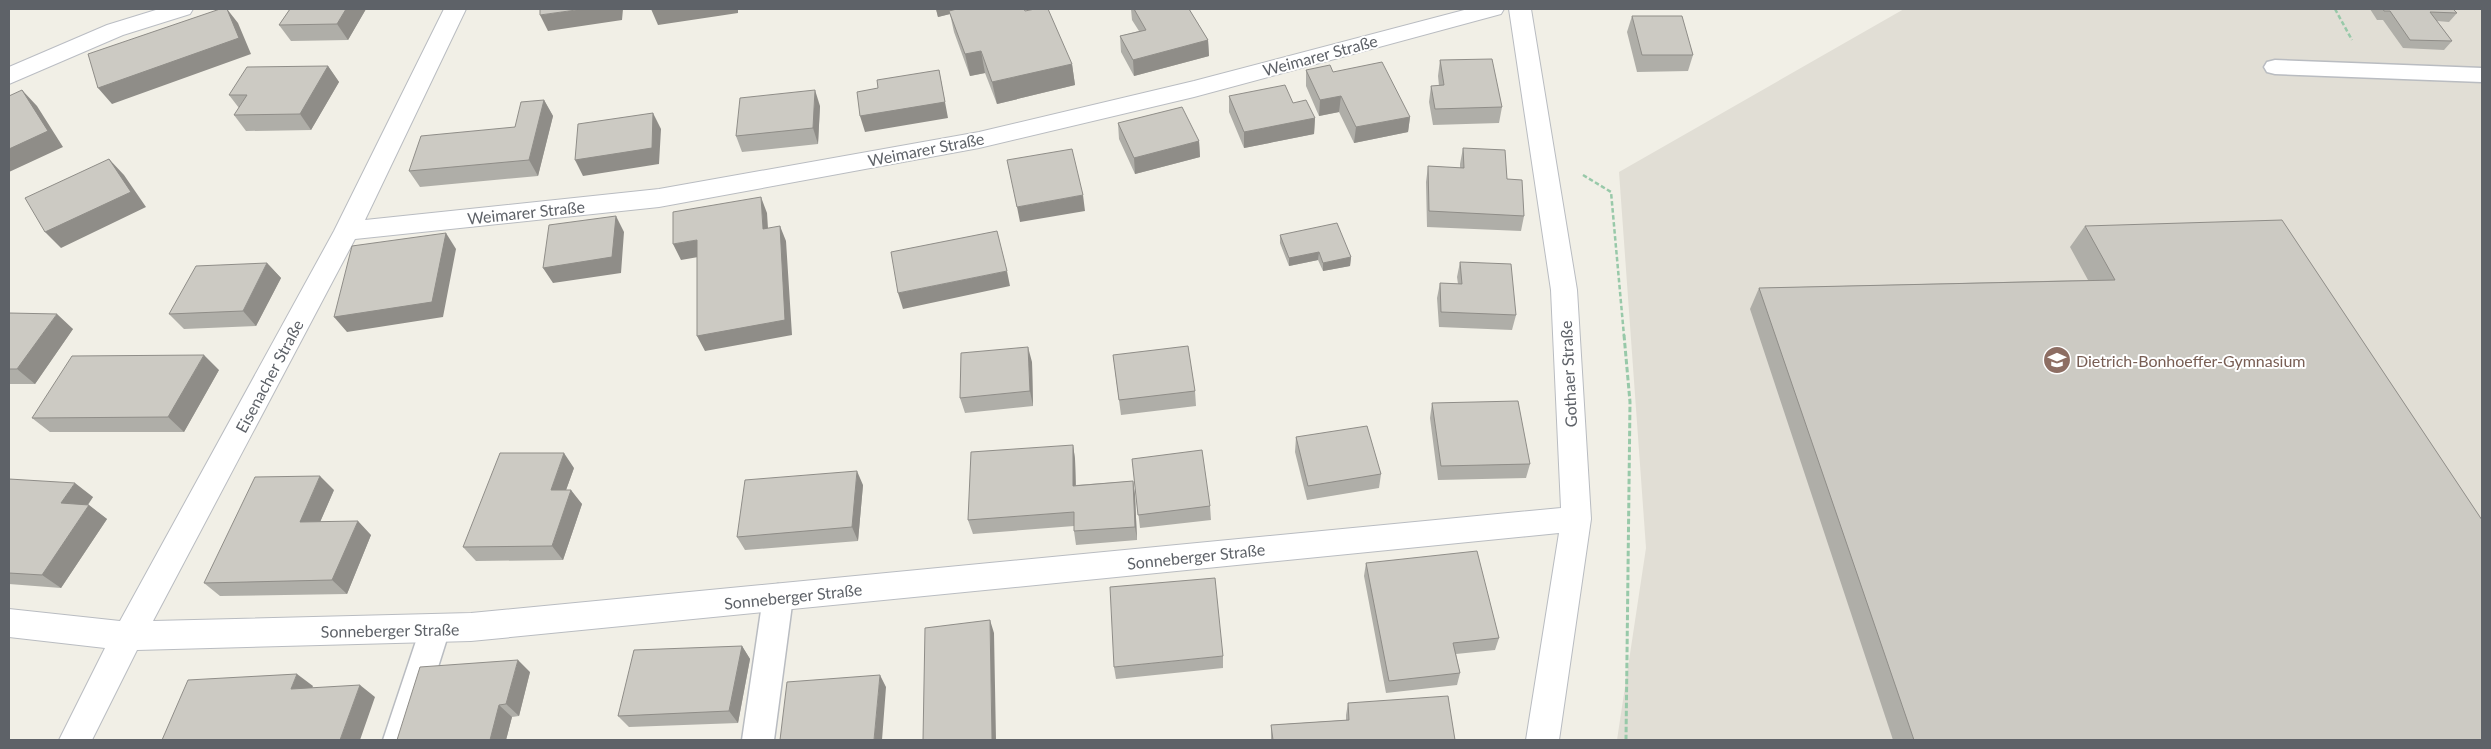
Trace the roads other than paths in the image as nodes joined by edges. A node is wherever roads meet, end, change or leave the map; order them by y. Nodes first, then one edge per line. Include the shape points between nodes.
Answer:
1 (182, 9) edge
2 (455, 9) edge
3 (1493, 9) edge
4 (1520, 9) edge
5 (2275, 67) dead end
6 (2482, 75) edge
7 (9, 76) edge
8 (348, 231) junction
9 (1576, 519) junction
10 (778, 597) junction
11 (9, 623) edge
12 (435, 629) junction
13 (128, 636) junction
14 (75, 740) edge
15 (399, 740) edge
16 (758, 740) edge
17 (1542, 740) edge

1 - 7 street via 115,30
2 - 8 street, Eisenacher Straße
3 - 8 street, Weimarer Straße via 1194,89 979,140 659,198
4 - 9 street, Gothaer Straße via 1564,290
5 - 6 lane
8 - 13 street, Eisenacher Straße
9 - 10 street, Sonneberger Straße
9 - 17 street, Gothaer Straße
10 - 12 street, Sonneberger Straße
10 - 16 lane
11 - 13 street, Sonneberger Straße
12 - 13 street, Sonneberger Straße
12 - 15 lane
13 - 14 street, Eisenacher Straße

